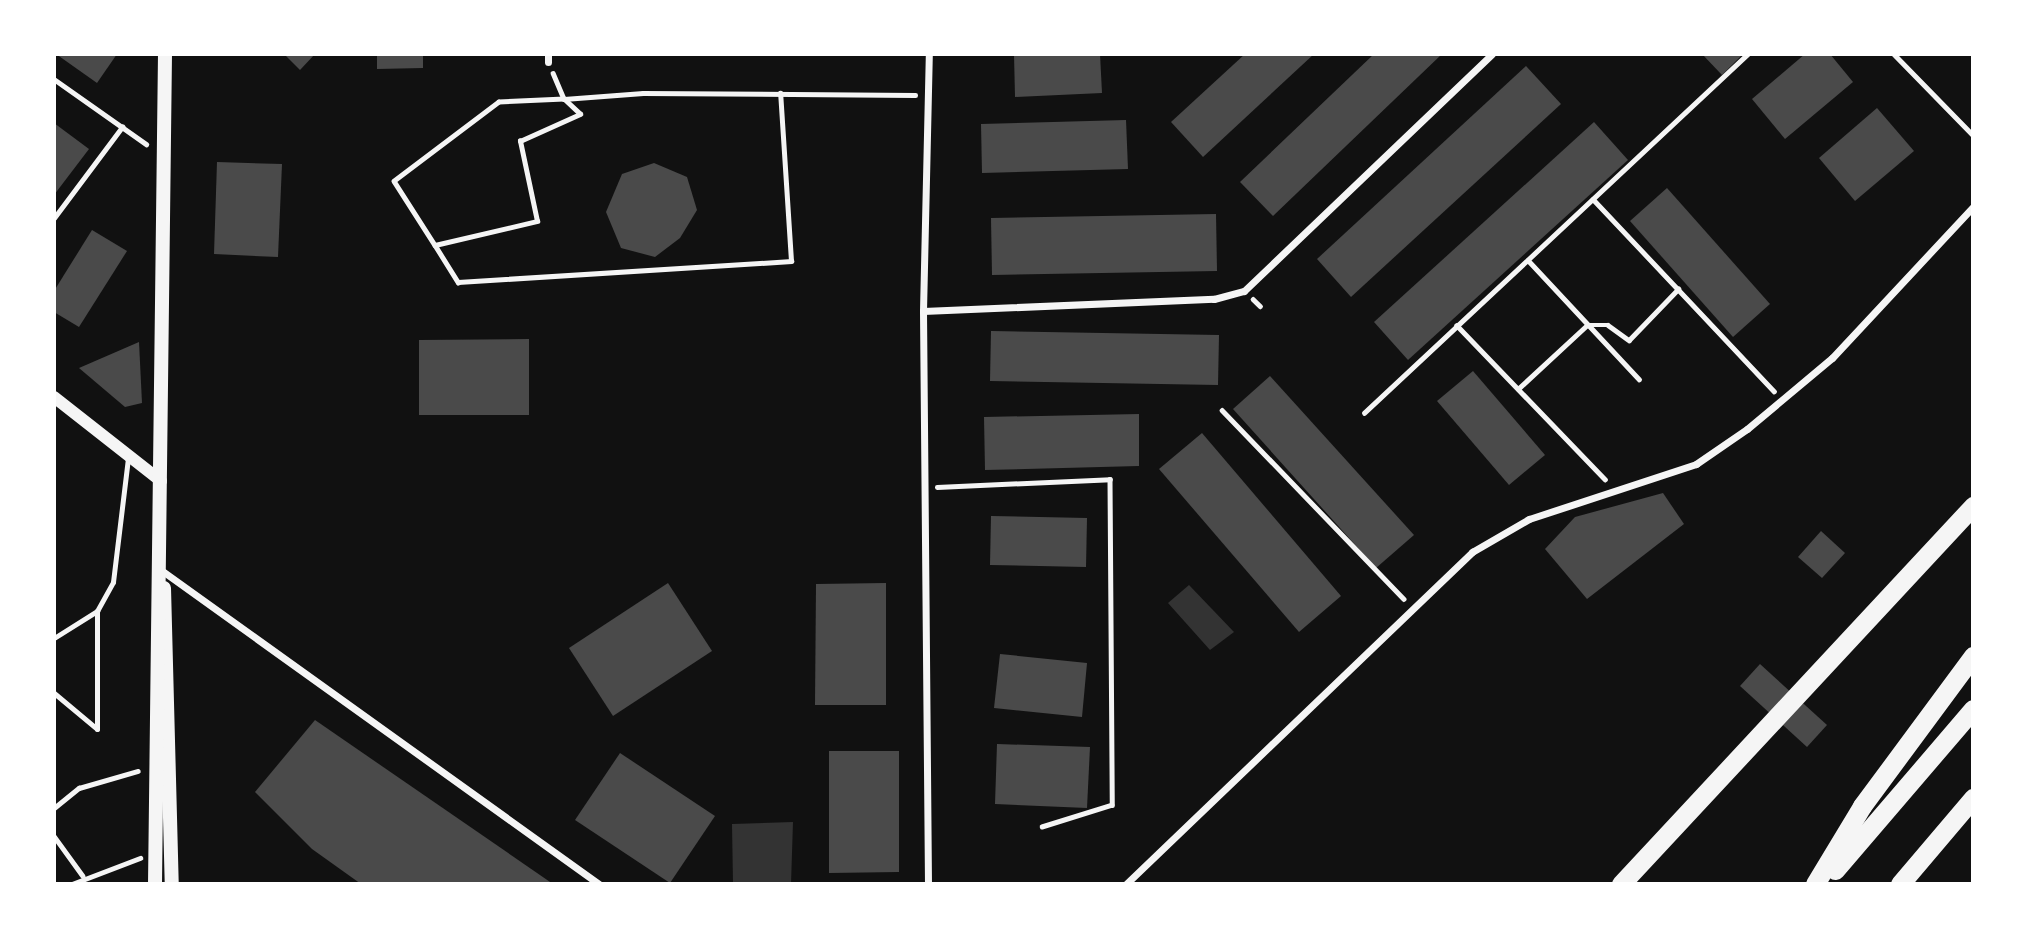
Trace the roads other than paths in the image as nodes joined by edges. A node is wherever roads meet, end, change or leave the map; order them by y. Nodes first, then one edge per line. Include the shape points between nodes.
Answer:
1 (164, 54) edge
2 (929, 54) edge
3 (1492, 54) edge
4 (1973, 206) edge
5 (923, 311) junction
6 (54, 397) edge
7 (128, 455) junction
8 (161, 481) junction
9 (1973, 506) edge
10 (162, 570) junction
11 (97, 611) junction
12 (54, 638) edge
13 (1973, 656) edge
14 (54, 694) edge
15 (1973, 709) edge
16 (1973, 798) edge
17 (155, 884) edge
18 (172, 884) edge
19 (598, 884) edge
20 (928, 884) edge
21 (1126, 884) edge
22 (1620, 884) edge
23 (1815, 884) edge
24 (1823, 884) edge
25 (1900, 884) edge

1 - 8 main road
2 - 5 street
3 - 5 street via 1244,291 1214,299
4 - 21 street via 1832,358 1696,464 1529,519 1472,552
5 - 20 street
6 - 7 street
7 - 8 street
7 - 11 lane via 116,570
8 - 10 main road
9 - 22 highway
10 - 17 main road
10 - 18 main road
10 - 19 street
11 - 12 lane
11 - 14 lane via 97,729
13 - 23 highway via 1862,806
15 - 24 highway
16 - 25 highway

